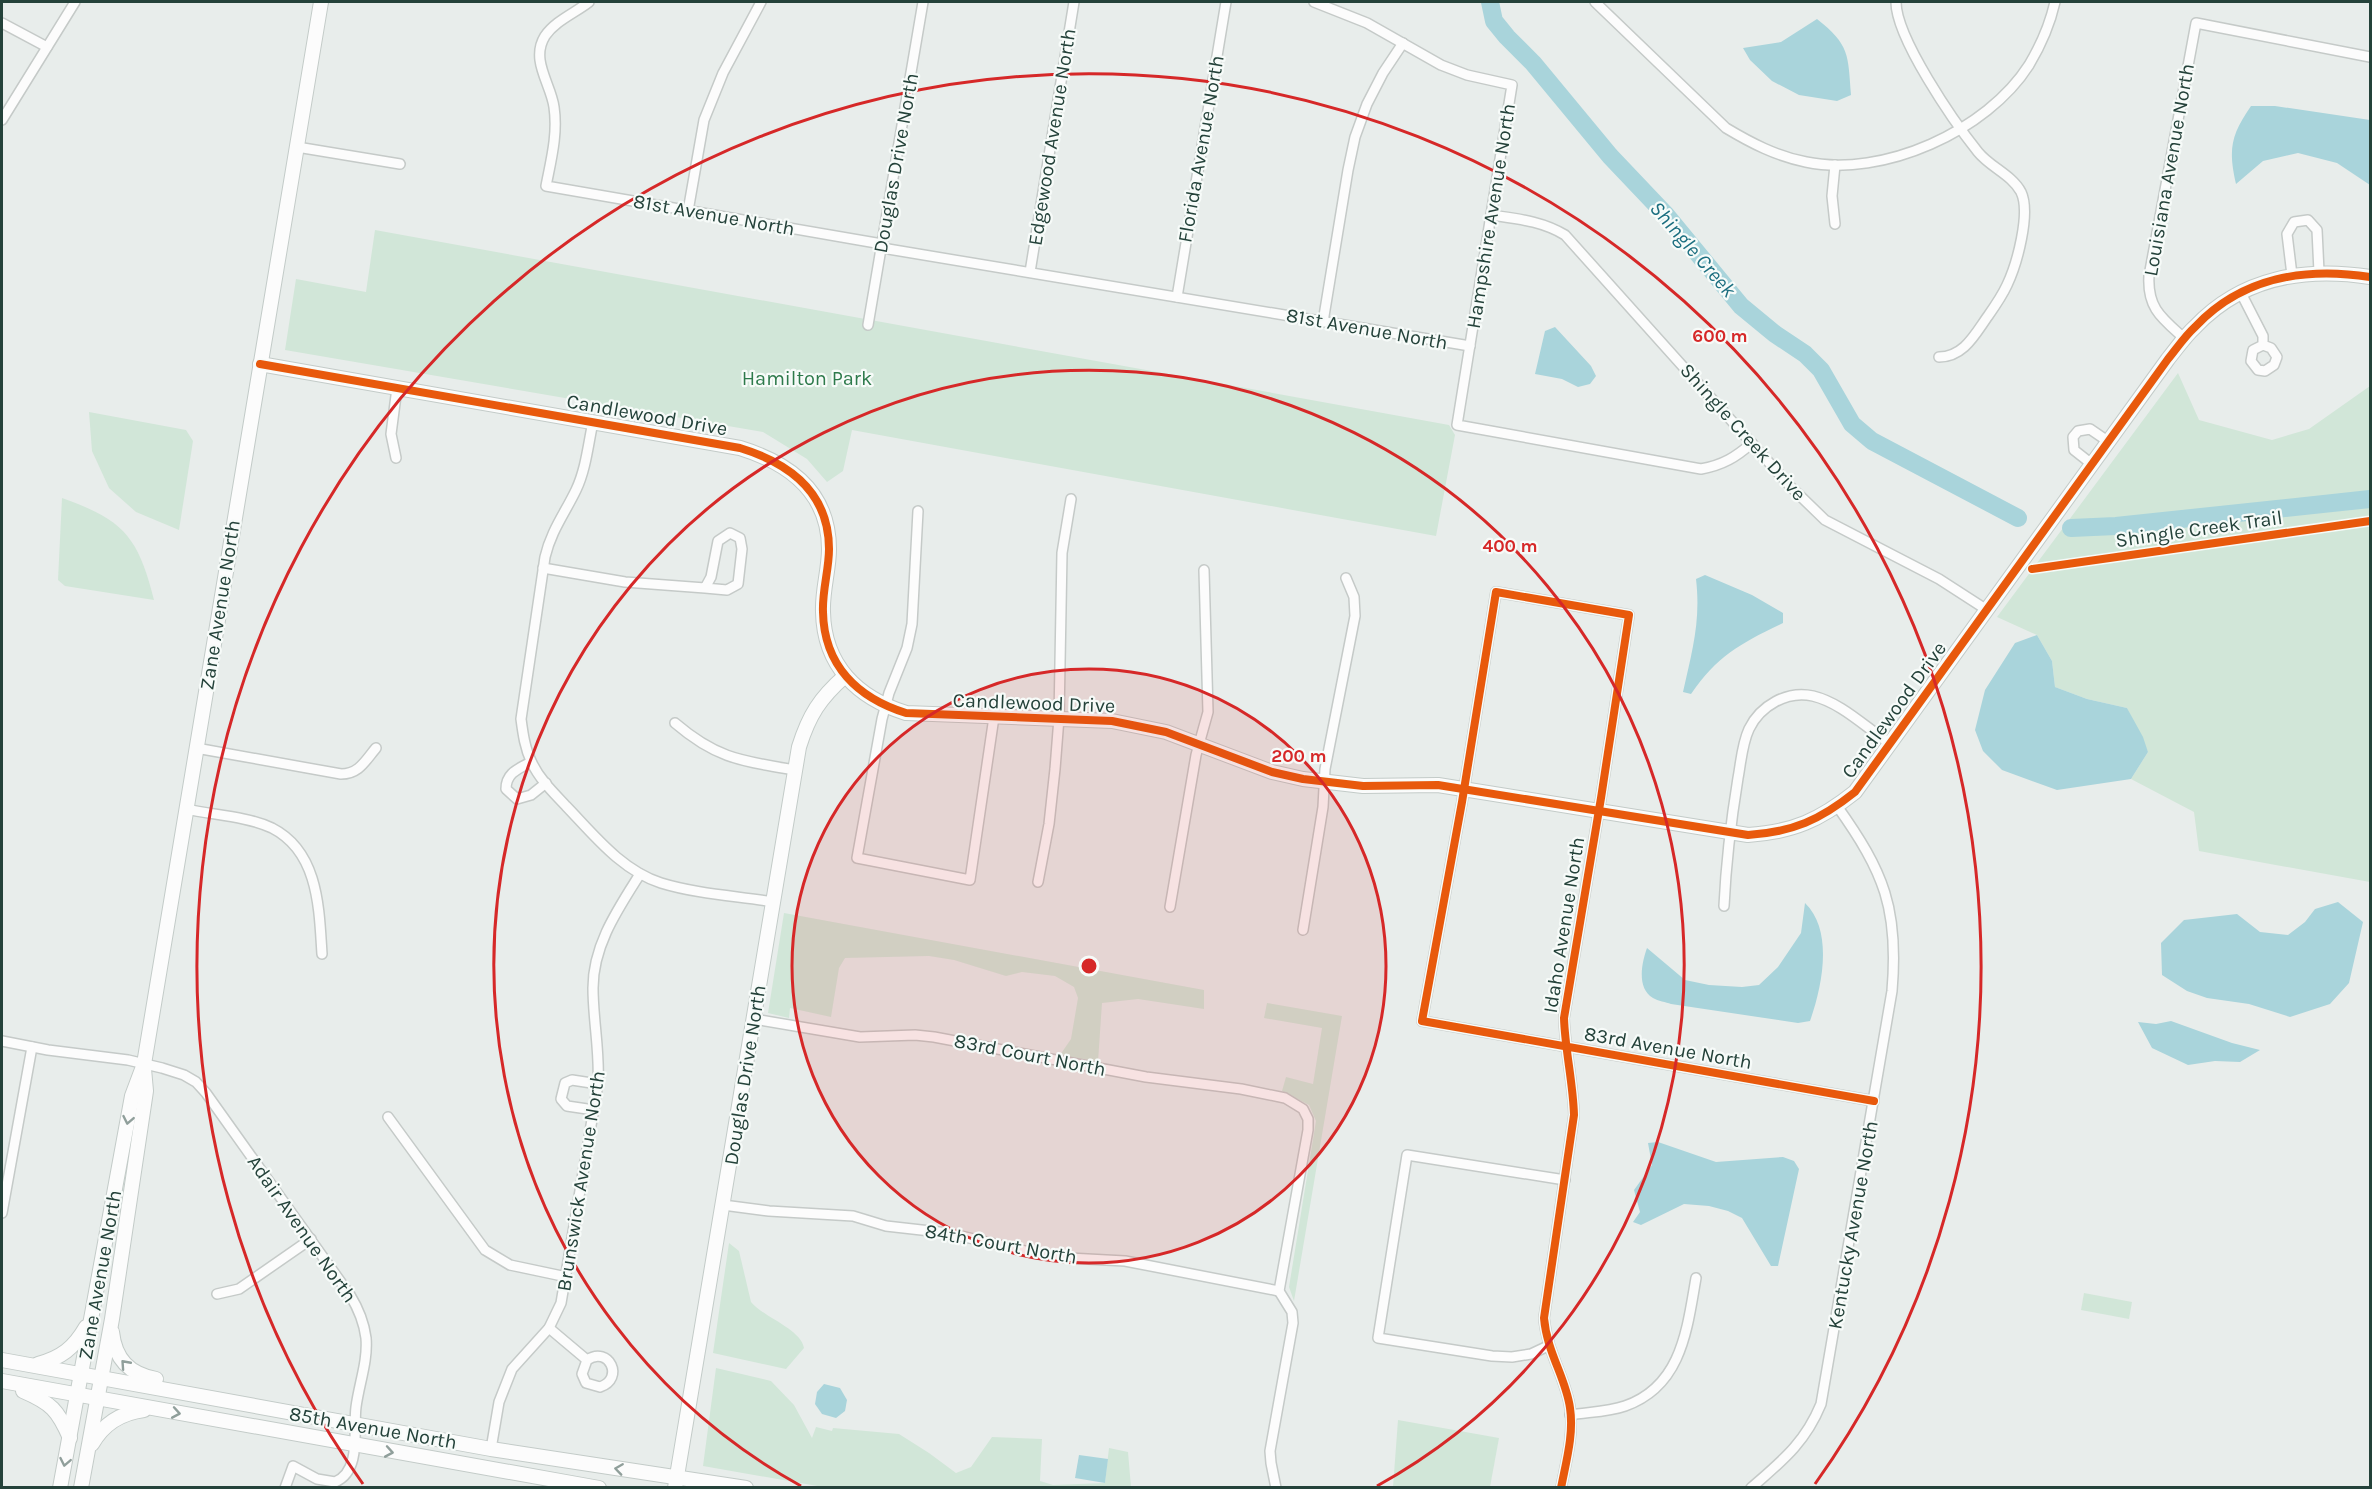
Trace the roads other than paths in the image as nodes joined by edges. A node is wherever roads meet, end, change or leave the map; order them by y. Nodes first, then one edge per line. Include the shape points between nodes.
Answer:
1 (75, 2) edge
2 (321, 2) edge
3 (589, 2) edge
4 (761, 2) edge
5 (923, 2) edge
6 (1074, 2) edge
7 (1226, 2) edge
8 (1314, 2) edge
9 (1595, 2) edge
10 (1896, 2) edge
11 (2055, 2) edge
12 (2, 23) edge
13 (1403, 43) junction
14 (47, 47) junction
15 (2370, 57) edge
16 (2, 120) edge
17 (1960, 127) junction
18 (297, 147) junction
19 (400, 164) dead end
20 (1835, 165) junction
21 (688, 211) junction
22 (1491, 215) junction
23 (1835, 224) dead end
24 (882, 246) junction
25 (2319, 272) junction
26 (1029, 273) junction
27 (2292, 275) junction
28 (2370, 277) edge
29 (2241, 293) junction
30 (1177, 297) junction
31 (1323, 321) junction
32 (868, 325) dead end
33 (2185, 339) junction
34 (2263, 345) dead end
35 (1470, 346) junction
36 (1939, 357) dead end
37 (260, 364) junction
38 (397, 388) junction
39 (593, 422) junction
40 (2109, 442) junction
41 (1752, 443) junction
42 (396, 458) dead end
43 (2093, 465) junction
44 (1071, 499) dead end
45 (918, 511) dead end
46 (543, 568) junction
47 (1204, 570) dead end
48 (1346, 578) dead end
49 (705, 588) junction
50 (1987, 610) junction
51 (845, 676) junction
52 (885, 706) junction
53 (994, 717) junction
54 (1059, 718) junction
55 (675, 723) dead end
56 (1199, 743) junction
57 (1891, 744) junction
58 (196, 748) junction
59 (376, 748) dead end
60 (531, 762) junction
61 (795, 770) junction
62 (546, 783) junction
63 (1325, 783) junction
64 (1463, 789) junction
65 (1837, 806) junction
66 (186, 809) junction
67 (1599, 812) junction
68 (1729, 834) junction
69 (640, 874) junction
70 (1038, 882) dead end
71 (774, 902) junction
72 (1170, 906) dead end
73 (1724, 906) dead end
74 (1304, 930) dead end
75 (322, 954) dead end
76 (754, 1018) junction
77 (2, 1041) edge
78 (1567, 1046) junction
79 (32, 1047) junction
80 (144, 1064) junction
81 (598, 1084) junction
82 (1874, 1101) junction
83 (594, 1110) junction
84 (388, 1117) dead end
85 (1565, 1180) junction
86 (723, 1205) junction
87 (2, 1214) edge
88 (310, 1239) junction
89 (567, 1276) junction
90 (1695, 1278) dead end
91 (1279, 1291) junction
92 (217, 1294) dead end
93 (92, 1317) junction
94 (112, 1319) junction
95 (549, 1328) junction
96 (1548, 1346) junction
97 (2, 1360) edge
98 (587, 1360) dead end
99 (31, 1366) junction
100 (82, 1375) junction
101 (102, 1378) junction
102 (2, 1382) edge
103 (78, 1395) junction
104 (98, 1399) junction
105 (258, 1407) junction
106 (155, 1409) junction
107 (1570, 1414) junction
108 (356, 1424) junction
109 (70, 1438) junction
110 (356, 1446) junction
111 (491, 1449) junction
112 (85, 1472) junction
113 (676, 1483) edge
114 (60, 1488) edge
115 (81, 1488) edge
116 (285, 1488) edge
117 (599, 1488) edge
118 (746, 1488) edge
119 (1276, 1488) edge
120 (1562, 1488) edge
121 (1751, 1488) edge

1 - 14 street
2 - 18 main road, Zane Avenue North
3 - 21 street, 81st Avenue North via 553,27 541,47 539,59 550,88 556,125 546,186
4 - 21 street via 723,73 704,120
5 - 24 street, Douglas Drive North
6 - 26 street, Edgewood Avenue North
7 - 30 street, Florida Avenue North
8 - 13 street via 1367,23
9 - 20 street via 1726,128 1778,155
10 - 17 street via 1908,46
11 - 17 street via 2041,43 2028,66 1993,106
12 - 14 street
13 - 22 street, Hampshire Avenue North via 1467,75 1512,85
13 - 31 street via 1383,74 1355,137
14 - 16 street
15 - 33 street, Louisiana Avenue North via 2196,23 2148,290 2158,315
17 - 20 street via 1896,158
17 - 36 street via 1978,153 2015,183 2025,204 2024,215 2012,273 1998,302 1961,351
18 - 19 street
18 - 37 main road, Zane Avenue North
20 - 23 street
21 - 24 street, 81st Avenue North
22 - 35 street, Hampshire Avenue North
22 - 41 street, Shingle Creek Drive via 1535,221 1565,235
24 - 26 street, 81st Avenue North
24 - 32 street, Douglas Drive North
25 - 27 main road, Candlewood Drive
25 - 27 street via 2317,230 2308,220 2301,220 2294,222 2287,234
25 - 28 main road, Candlewood Drive
26 - 30 street, 81st Avenue North
27 - 29 main road, Candlewood Drive
29 - 33 main road, Candlewood Drive via 2210,312
29 - 34 street via 2263,336
30 - 31 street, 81st Avenue North
31 - 35 street, 81st Avenue North
33 - 40 main road, Candlewood Drive
35 - 41 street, 81st Avenue North via 1457,425 1701,469 1730,461
37 - 38 main road, Candlewood Drive
37 - 58 main road, Zane Avenue North
38 - 39 main road, Candlewood Drive
38 - 42 street via 391,434
39 - 46 street via 583,473 549,539
39 - 51 main road, Candlewood Drive via 740,448 776,461 799,478 820,507 826,526 829,546 824,631
40 - 43 main road, Candlewood Drive
40 - 43 street via 2090,429 2078,431 2073,437 2074,450
41 - 50 street, Shingle Creek Drive via 1825,520 1939,579
43 - 50 main road, Candlewood Drive
44 - 54 street via 1062,553
45 - 52 street via 912,624
46 - 49 street via 625,582
46 - 60 street via 521,719
47 - 56 street via 1208,712
48 - 63 street via 1354,597 1355,616
49 - 49 street via 718,541 730,533 740,538 738,584 727,590
50 - 57 main road, Candlewood Drive
51 - 52 main road, Candlewood Drive
51 - 61 main road, Douglas Drive North via 812,713
52 - 53 main road, Candlewood Drive via 926,716
52 - 53 street via 857,858 970,880
53 - 54 main road, Candlewood Drive
54 - 56 main road, Candlewood Drive via 1138,725
54 - 70 street via 1049,824
55 - 61 street via 716,753
56 - 63 main road, Candlewood Drive via 1272,772
56 - 72 street
57 - 65 main road, Candlewood Drive via 1855,792
57 - 68 street via 1825,700 1810,695 1780,699 1767,706 1756,717 1744,744
58 - 59 street via 340,774 354,773
58 - 66 main road, Zane Avenue North
60 - 62 street
60 - 62 street via 511,774 506,789 517,799 524,799
61 - 71 main road, Douglas Drive North
62 - 69 street via 603,845
63 - 64 main road, Candlewood Drive via 1420,784
63 - 74 street
64 - 67 main road, Candlewood Drive
64 - 67 street, Idaho Avenue North via 1496,592 1629,615
64 - 78 street, 83rd Avenue North via 1422,1021
65 - 68 main road, Candlewood Drive via 1796,828
65 - 82 street, Kentucky Avenue North via 1869,853 1881,879 1894,934 1892,990
66 - 75 street via 256,823 284,836 295,846 311,873
66 - 80 main road, Zane Avenue North
67 - 68 main road, Candlewood Drive
67 - 78 street, Idaho Avenue North via 1565,1006
68 - 73 street
69 - 71 street via 681,888
69 - 81 street, Brunswick Avenue North via 612,920 596,963 593,986 600,1060
71 - 76 main road, Douglas Drive North
76 - 86 main road, Douglas Drive North
76 - 91 street, 83rd Court North via 860,1037 934,1037 1146,1077 1285,1098 1303,1109 1308,1130
77 - 79 street, Adair Avenue North
78 - 82 street, 83rd Avenue North
78 - 85 street, Idaho Avenue North via 1574,1115
79 - 80 street, Adair Avenue North
79 - 87 street
80 - 88 street, Adair Avenue North via 196,1082
80 -> 93 main road, Zane Avenue North via 132,1096
80 - 94 main road, Zane Avenue North via 146,1090
81 - 83 street, Brunswick Avenue North
81 - 83 street via 573,1080 565,1083 561,1092 567,1106
82 - 121 street, Kentucky Avenue North via 1821,1404 1802,1441
83 - 89 street, Brunswick Avenue North
84 - 89 street via 484,1250 510,1265
85 - 96 street, Idaho Avenue North via 1545,1304
85 - 96 street via 1407,1155 1378,1338 1512,1357
86 - 91 street, 84th Court North via 853,1216 886,1226 956,1234 1038,1254 1125,1261
86 - 113 main road, Douglas Drive North
88 - 92 street via 238,1289
88 - 108 street, Adair Avenue North via 350,1295 363,1325 365,1358
89 - 95 street, Brunswick Avenue North via 561,1304
90 - 107 street via 1681,1353 1659,1385 1627,1405
91 - 119 street via 1292,1312 1293,1323 1270,1451
93 - 99 main road via 77,1343 64,1354
93 - 100 main road, Zane Avenue North
94 - 101 main road, Zane Avenue North
105 -> 94 main road via 237,1395 134,1373 115,1348
95 - 98 street
95 - 111 street, Brunswick Avenue North via 512,1369 499,1402
96 - 107 street, Idaho Avenue North
97 - 99 main road, 85th Avenue North
99 - 100 main road, 85th Avenue North
100 - 101 main road, 85th Avenue North
100 - 103 main road, Zane Avenue North
101 - 104 main road, Zane Avenue North
101 - 105 main road, 85th Avenue North
102 - 103 main road, 85th Avenue North
102 - 109 main road via 48,1402
103 - 104 main road, 85th Avenue North
103 - 109 main road, Zane Avenue North
104 - 106 main road, 85th Avenue North
104 - 112 main road, Zane Avenue North
105 - 108 main road, 85th Avenue North
106 -> 110 main road, 85th Avenue North
106 - 112 main road via 122,1415 106,1425 90,1448
107 - 120 street, Idaho Avenue North
108 - 110 street, Adair Avenue North
108 - 111 main road, 85th Avenue North
109 -> 114 main road, Zane Avenue North
110 - 116 street, Adair Avenue North via 341,1480 326,1482 293,1466
110 -> 117 main road, 85th Avenue North
113 -> 111 main road, 85th Avenue North
112 - 115 main road, Zane Avenue North
113 - 118 main road, 85th Avenue North

